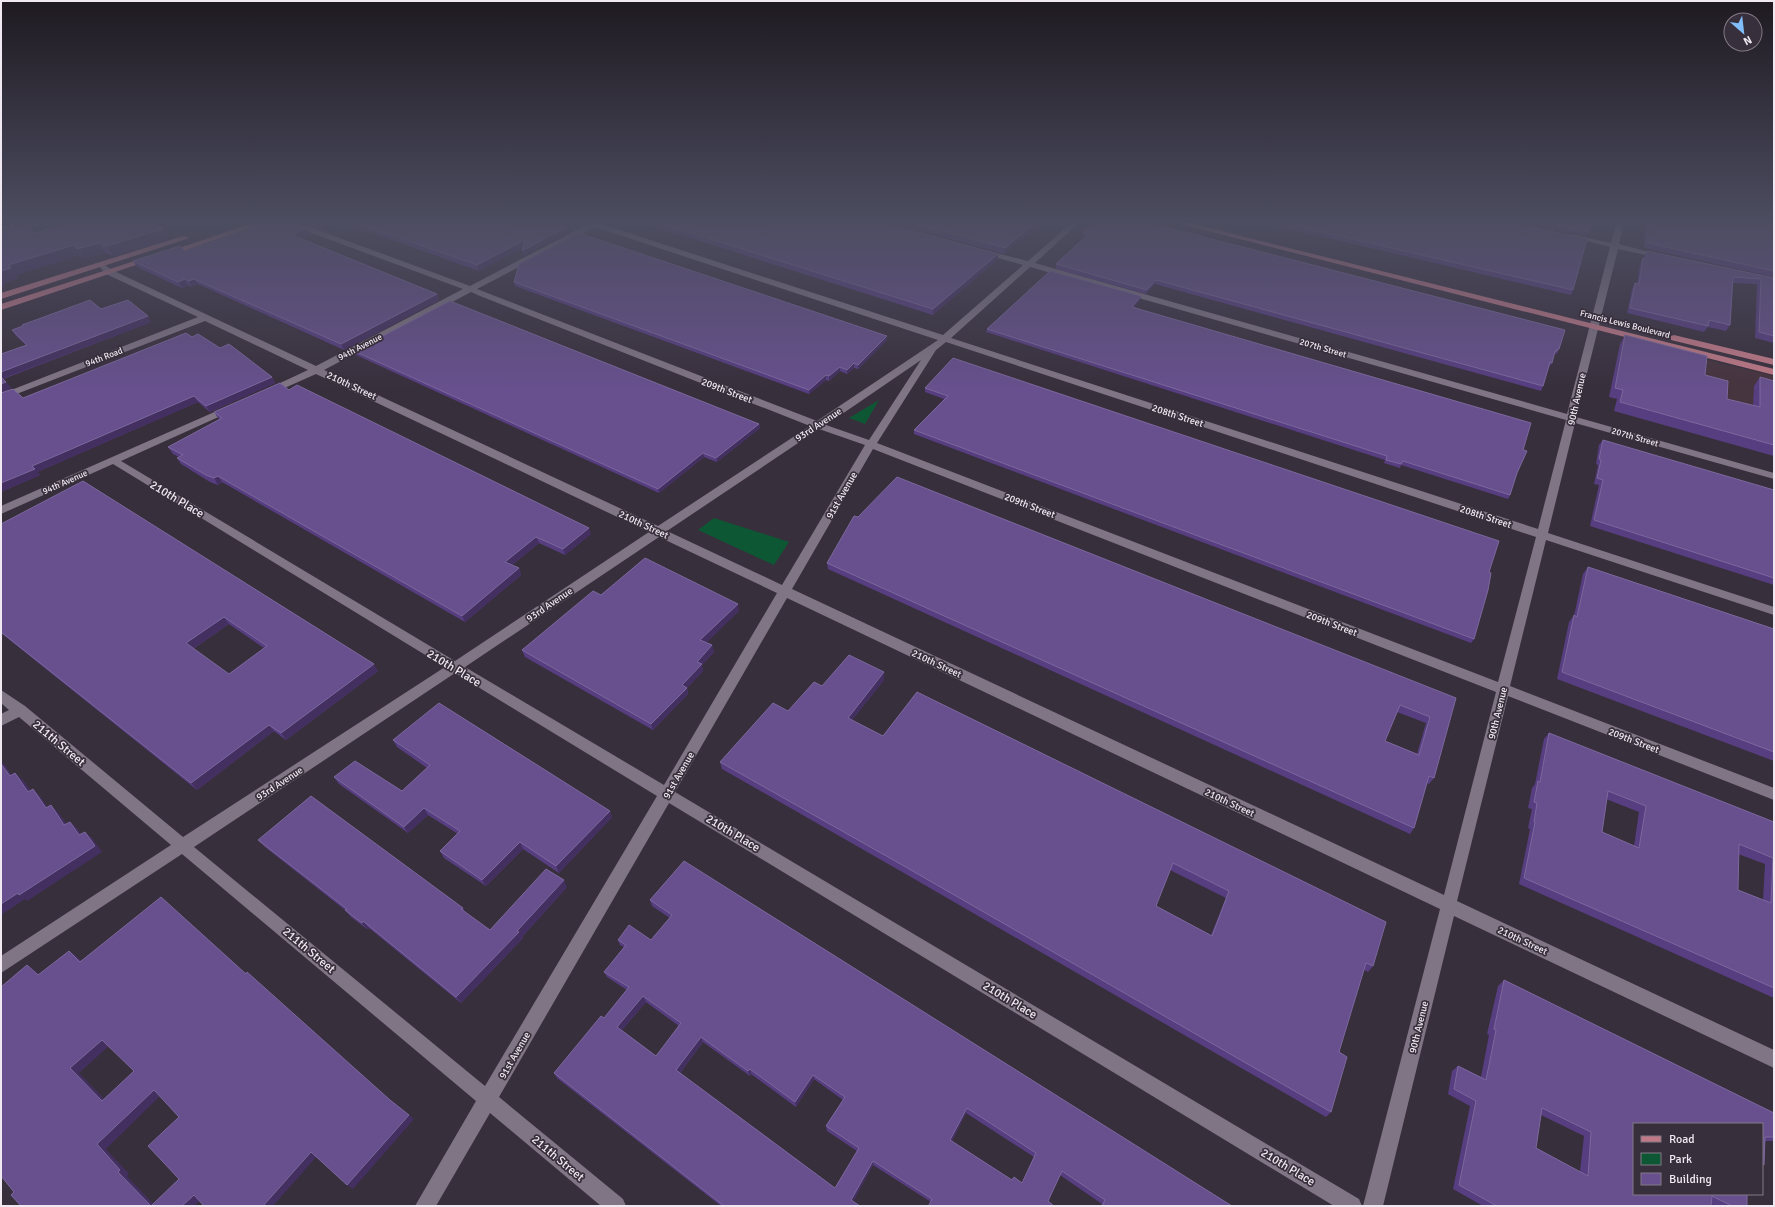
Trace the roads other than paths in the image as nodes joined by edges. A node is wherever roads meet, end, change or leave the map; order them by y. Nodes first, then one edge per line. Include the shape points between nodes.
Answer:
1 (78, 276) edge
2 (86, 276) edge
3 (121, 276) edge
4 (438, 276) edge
5 (496, 276) edge
6 (752, 276) edge
7 (1015, 276) edge
8 (1072, 276) edge
9 (1404, 276) edge
10 (1418, 276) edge
11 (1606, 276) edge
12 (472, 289) junction
13 (1, 296) edge
14 (1, 307) edge
15 (206, 317) junction
16 (1595, 322) junction
17 (940, 343) junction
18 (1774, 362) edge
19 (318, 369) junction
20 (1774, 372) edge
21 (259, 395) edge
22 (1, 397) edge
23 (237, 405) edge
24 (1572, 419) junction
25 (817, 425) junction
26 (871, 444) junction
27 (113, 460) junction
28 (1774, 476) edge
29 (1, 510) edge
30 (658, 531) junction
31 (1542, 535) junction
32 (785, 591) junction
33 (1774, 611) edge
34 (454, 668) junction
35 (1503, 689) junction
36 (1, 695) edge
37 (20, 710) junction
38 (1, 720) edge
39 (667, 793) junction
40 (1774, 794) edge
41 (183, 845) junction
42 (1449, 905) junction
43 (1, 965) edge
44 (1774, 1059) edge
45 (488, 1099) junction
46 (426, 1206) edge
47 (616, 1206) edge
48 (1352, 1206) edge
49 (1373, 1206) edge

1 - 13 main road
2 - 14 main road
3 - 15 street, 210th Street
4 - 12 street, 209th Street
5 - 12 street, 94th Avenue
6 - 17 street, 208th Street
7 - 17 street, 93rd Avenue
8 - 24 street, 207th Street
9 - 16 main road, Francis Lewis Boulevard
10 - 16 main road, Francis Lewis Boulevard
11 - 16 street, 90th Avenue
12 - 19 street, 94th Avenue
12 - 25 street, 209th Street
15 - 19 street, 210th Street
15 - 22 street, 94th Road
16 - 18 main road, Francis Lewis Boulevard
16 - 20 main road, Francis Lewis Boulevard
16 - 24 street, 90th Avenue
17 - 25 street, 93rd Avenue
17 - 26 street, 91st Avenue
17 - 31 street, 208th Street
19 - 21 street, 94th Avenue
19 - 30 street, 210th Street
23 - 27 street, 94th Avenue
24 - 28 street, 207th Street
24 - 31 street, 90th Avenue
25 - 26 street, 209th Street
25 - 30 street, 93rd Avenue
26 - 32 street, 91st Avenue
26 - 35 street, 209th Street
27 - 29 street, 94th Avenue
27 - 34 street, 210th Place
30 - 32 street, 210th Street
30 - 34 street, 93rd Avenue
31 - 33 street, 208th Street
31 - 35 street, 90th Avenue
32 - 39 street, 91st Avenue
32 - 42 street, 210th Street
34 - 39 street, 210th Place
34 - 41 street, 93rd Avenue
35 - 40 street, 209th Street
35 - 42 street, 90th Avenue
36 - 37 street, 211th Street
37 - 38 street
37 - 41 street, 211th Street
39 - 45 street, 91st Avenue
39 - 48 street, 210th Place
41 - 43 street, 93rd Avenue
41 - 45 street, 211th Street
42 - 44 street, 210th Street
42 - 49 street, 90th Avenue
45 - 46 street, 91st Avenue
45 - 47 street, 211th Street

